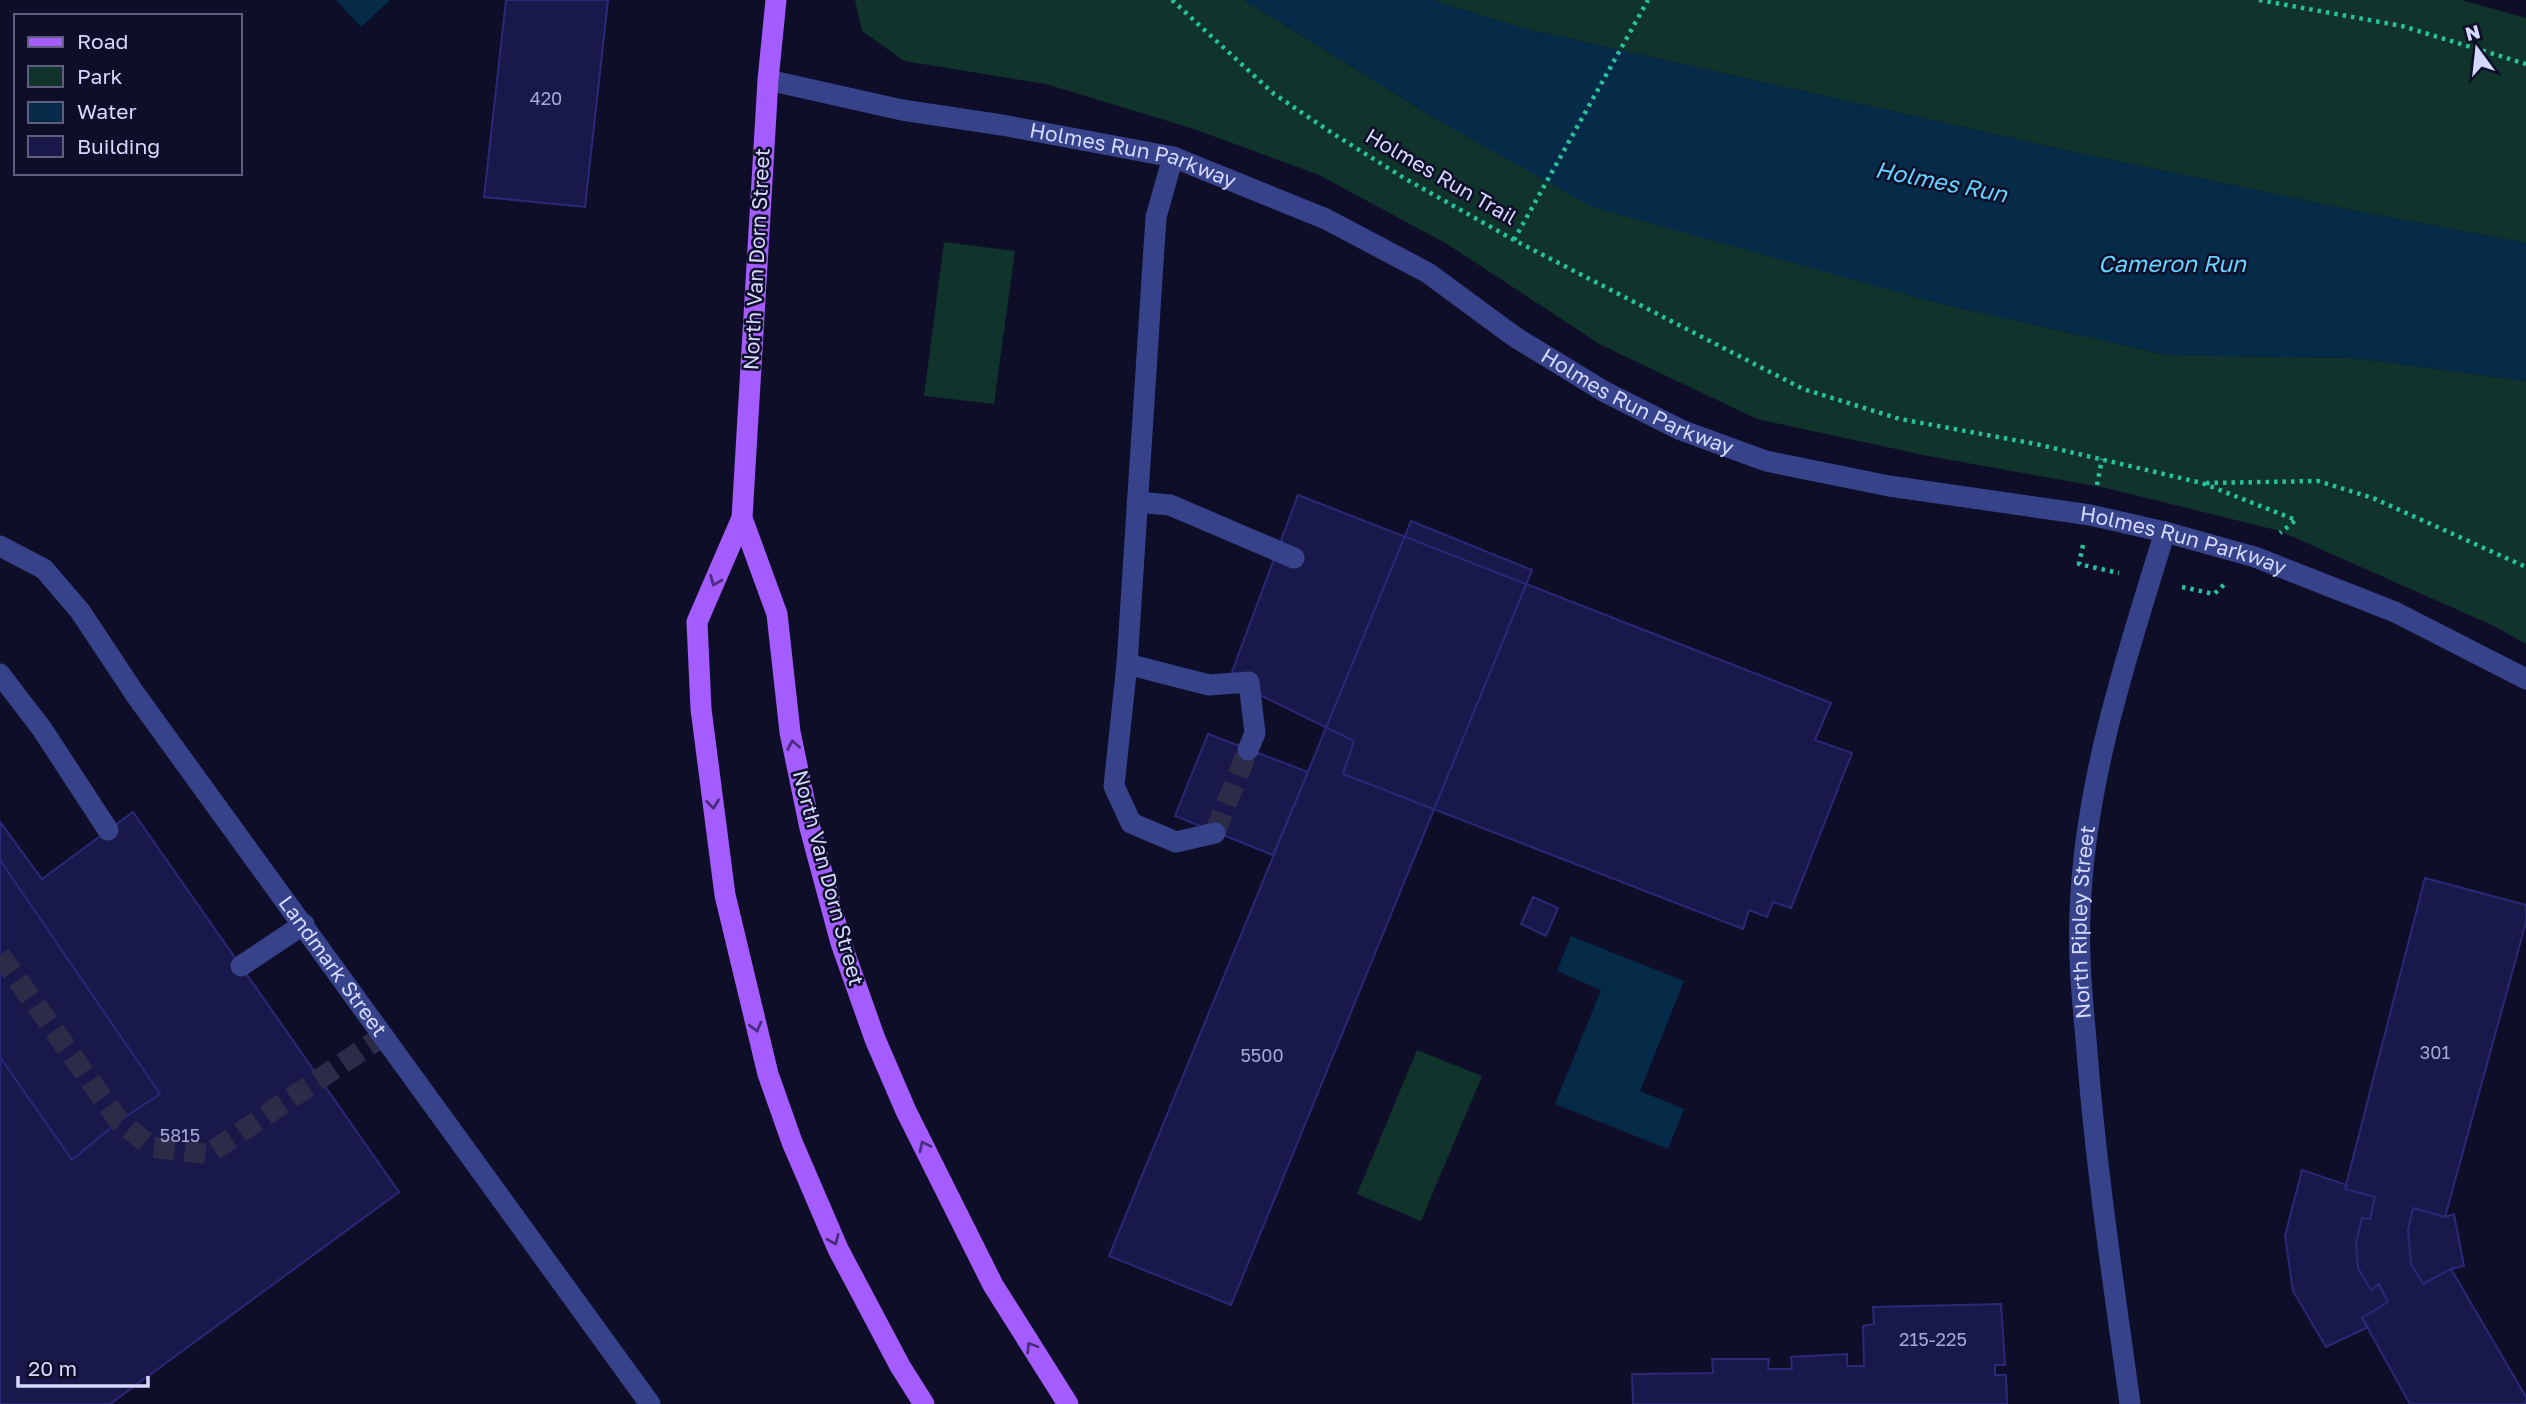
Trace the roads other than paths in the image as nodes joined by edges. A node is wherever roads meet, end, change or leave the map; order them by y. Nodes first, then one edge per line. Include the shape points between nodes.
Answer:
1 (776, 0) edge
2 (768, 80) junction
3 (1173, 157) junction
4 (1137, 502) junction
5 (742, 518) junction
6 (2165, 532) junction
7 (0, 546) edge
8 (1294, 558) dead end
9 (1127, 664) junction
10 (0, 674) edge
11 (2526, 678) edge
12 (1248, 750) tunnel mouth
13 (108, 830) dead end
14 (1215, 833) dead end
15 (304, 924) junction
16 (242, 967) dead end
17 (650, 1404) edge
18 (924, 1404) edge
19 (1068, 1404) edge
20 (2130, 1404) edge

1 - 2 main road, North Van Dorn Street
2 - 3 street, Holmes Run Parkway via 902,110
2 - 5 main road, North Van Dorn Street
3 - 4 street via 1156,217
3 - 6 street, Holmes Run Parkway via 1326,219 1428,273 1515,337 1605,392 1681,430 1766,461
4 - 8 street via 1170,505
4 - 9 street
5 -> 18 main road, North Van Dorn Street via 698,622 701,709 724,895 765,1062 792,1142 838,1249
19 -> 5 main road, North Van Dorn Street via 993,1285 875,1040 841,943 810,828 790,732 778,614
6 - 11 street, Holmes Run Parkway via 2322,582 2395,612
6 - 20 street, North Ripley Street via 2096,783 2080,913 2079,960 2092,1115
7 - 15 street, Landmark Street via 44,569 80,611 135,694
9 - 12 street via 1209,685 1249,682 1255,733
9 - 14 street via 1114,786 1131,823 1176,842
10 - 13 street
15 - 16 street
15 - 17 street, Landmark Street

